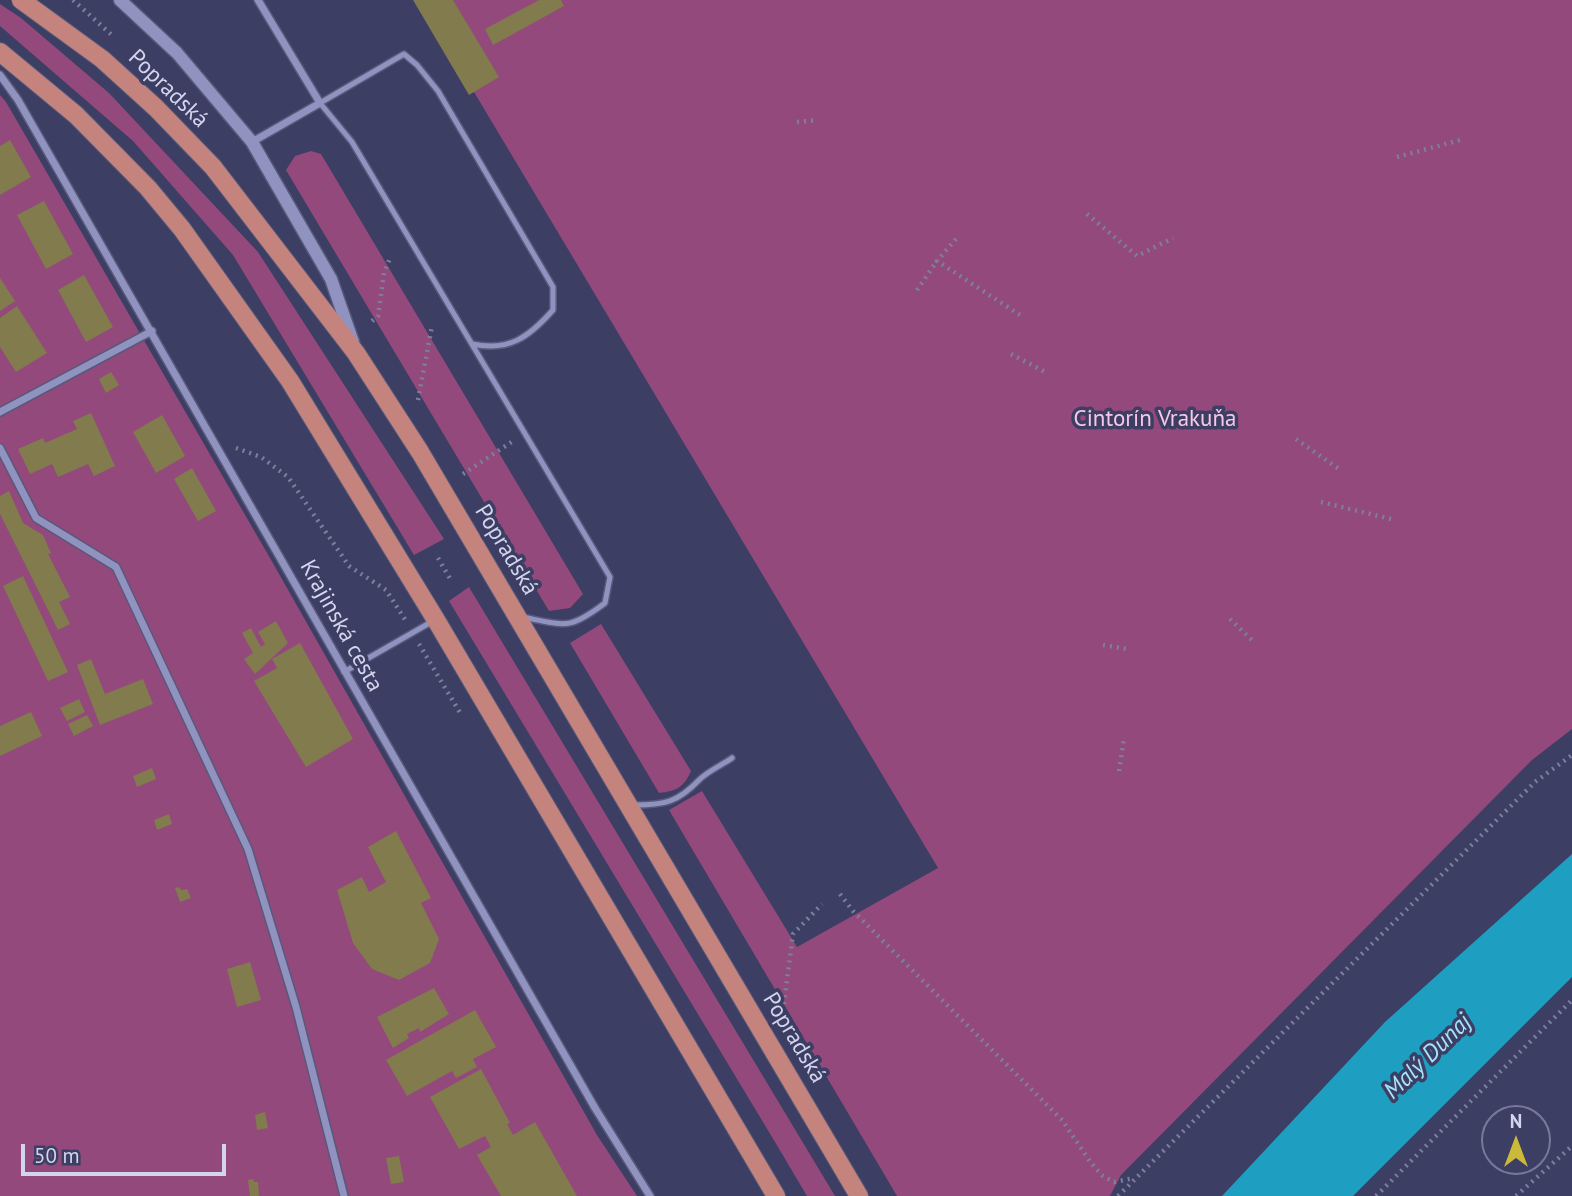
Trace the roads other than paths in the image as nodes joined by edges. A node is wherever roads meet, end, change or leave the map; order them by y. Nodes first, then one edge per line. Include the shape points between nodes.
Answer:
1 (21, 0) edge
2 (120, 0) edge
3 (258, 0) edge
4 (0, 52) edge
5 (0, 75) edge
6 (320, 103) junction
7 (252, 142) junction
8 (152, 331) junction
9 (472, 344) junction
10 (356, 352) junction
11 (0, 412) edge
12 (0, 448) edge
13 (517, 616) junction
14 (436, 620) junction
15 (345, 672) junction
16 (732, 758) dead end
17 (629, 805) junction
18 (344, 1196) edge
19 (650, 1196) edge
20 (776, 1196) edge
21 (859, 1196) edge

1 - 10 main road, Popradská via 103,59 213,167
2 - 7 street via 177,53
3 - 6 street
4 - 14 main road via 113,150 181,229 290,381
5 - 8 street, Krajinská cesta
6 - 7 street
6 - 9 lane via 352,142
6 - 9 lane via 404,54 438,91 553,287 553,310 527,335 491,348
7 - 10 street via 331,279
8 - 11 street
8 - 15 street, Krajinská cesta
9 - 13 lane via 610,577 605,603 580,622 563,625
10 - 13 main road, Popradská
12 - 18 street via 36,518 116,567 248,849 296,1007
13 - 17 main road, Popradská
14 - 15 lane
14 - 20 main road
15 - 19 street, Krajinská cesta
16 - 17 lane via 675,799 659,805
17 - 21 main road, Popradská

